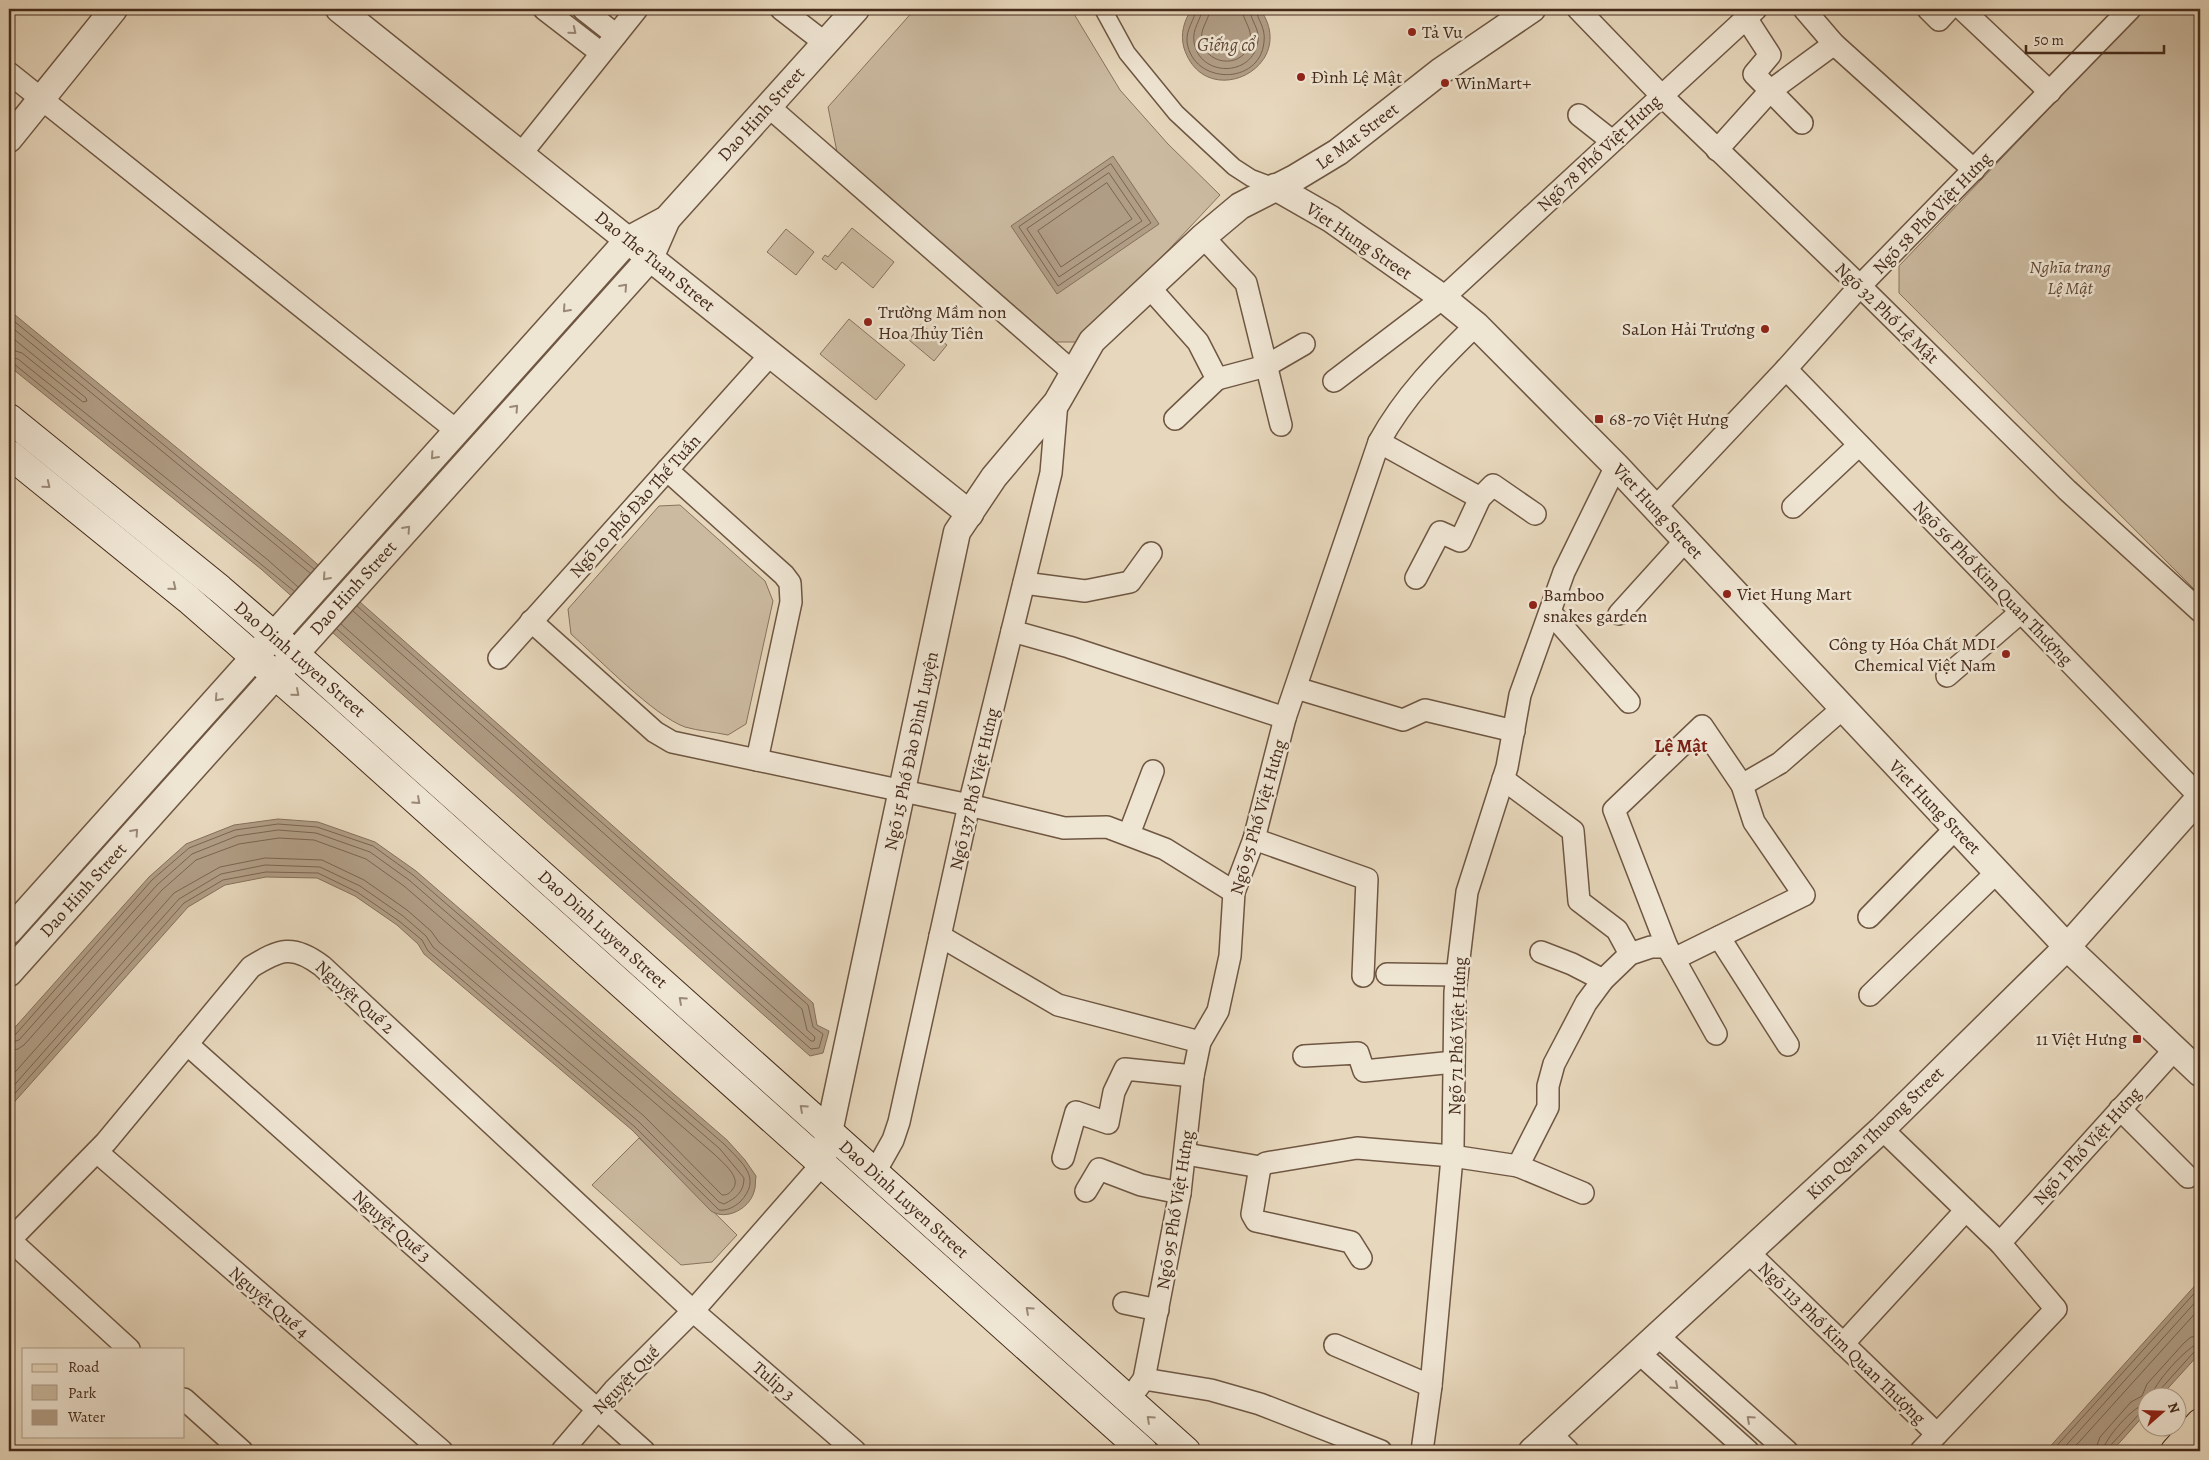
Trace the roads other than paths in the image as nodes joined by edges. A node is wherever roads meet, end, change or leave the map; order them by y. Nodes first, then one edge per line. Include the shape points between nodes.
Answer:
1 (114, 9) edge
2 (339, 9) edge
3 (544, 9) edge
4 (583, 9) edge
5 (637, 9) edge
6 (781, 9) edge
7 (856, 9) edge
8 (1103, 9) edge
9 (1532, 9) edge
10 (1578, 9) edge
11 (1804, 9) edge
12 (1928, 9) edge
13 (1949, 9) edge
14 (1962, 9) edge
15 (2130, 9) edge
16 (1751, 14) edge
17 (616, 35) junction
18 (825, 43) junction
19 (1834, 44) junction
20 (601, 54) junction
21 (9, 73) edge
22 (1770, 91) junction
23 (2050, 92) junction
24 (1661, 94) junction
25 (41, 99) junction
26 (768, 106) junction
27 (1579, 115) dead end
28 (1802, 122) dead end
29 (9, 139) edge
30 (1612, 141) junction
31 (1718, 150) junction
32 (520, 154) junction
33 (1974, 170) junction
34 (1275, 187) junction
35 (666, 219) junction
36 (1203, 237) junction
37 (628, 240) junction
38 (650, 258) junction
39 (1860, 286) junction
40 (1149, 287) junction
41 (1442, 298) junction
42 (1476, 326) junction
43 (1304, 344) dead end
44 (771, 354) junction
45 (1266, 366) junction
46 (1786, 369) junction
47 (1074, 373) junction
48 (1217, 379) junction
49 (1334, 381) dead end
50 (1056, 402) junction
51 (9, 418) edge
52 (1175, 419) dead end
53 (1281, 425) dead end
54 (457, 431) junction
55 (1379, 442) junction
56 (1021, 444) junction
57 (1859, 445) junction
58 (9, 454) edge
59 (1053, 454) junction
60 (1616, 466) junction
61 (667, 470) junction
62 (1480, 498) junction
63 (1793, 507) dead end
64 (1655, 508) junction
65 (970, 514) junction
66 (1535, 514) dead end
67 (1686, 541) junction
68 (1152, 553) dead end
69 (1416, 578) dead end
70 (1024, 583) junction
71 (2200, 611) edge
72 (1550, 612) junction
73 (2021, 612) junction
74 (1619, 614) dead end
75 (531, 621) junction
76 (1012, 631) junction
77 (274, 636) junction
78 (295, 654) junction
79 (254, 657) junction
80 (498, 658) dead end
81 (275, 675) junction
82 (1947, 676) dead end
83 (1296, 688) junction
84 (1629, 702) dead end
85 (1842, 709) junction
86 (1285, 718) junction
87 (1514, 731) junction
88 (757, 760) junction
89 (1153, 771) dead end
90 (1503, 779) junction
91 (1742, 785) junction
92 (902, 791) junction
93 (2200, 797) edge
94 (969, 805) junction
95 (1955, 829) junction
96 (1128, 834) junction
97 (1254, 840) junction
98 (1997, 872) junction
99 (1234, 892) junction
100 (1869, 916) dead end
101 (9, 931) edge
102 (940, 936) junction
103 (1719, 937) junction
104 (2067, 947) junction
105 (1542, 952) dead end
106 (1670, 953) junction
107 (1630, 954) junction
108 (9, 973) edge
109 (1387, 974) dead end
110 (1457, 975) junction
111 (1363, 976) dead end
112 (1603, 980) junction
113 (1870, 995) dead end
114 (1716, 1034) dead end
115 (1200, 1042) junction
116 (187, 1044) junction
117 (1788, 1045) dead end
118 (2174, 1050) junction
119 (1304, 1056) dead end
120 (1454, 1062) junction
121 (2200, 1073) edge
122 (1193, 1076) junction
123 (2120, 1109) junction
124 (1882, 1129) junction
125 (830, 1132) junction
126 (97, 1152) junction
127 (1186, 1154) junction
128 (1452, 1156) junction
129 (1063, 1158) dead end
130 (822, 1164) junction
131 (1518, 1166) junction
132 (1260, 1168) junction
133 (875, 1172) junction
134 (2188, 1177) dead end
135 (1086, 1191) dead end
136 (1180, 1193) junction
137 (1583, 1193) dead end
138 (1966, 1210) junction
139 (9, 1240) edge
140 (2000, 1243) junction
141 (1748, 1252) junction
142 (1361, 1258) dead end
143 (1124, 1303) dead end
144 (1158, 1310) junction
145 (693, 1311) junction
146 (1658, 1336) junction
147 (1335, 1344) dead end
148 (1843, 1344) junction
149 (128, 1348) edge
150 (1638, 1353) junction
151 (1431, 1386) junction
152 (1136, 1389) junction
153 (185, 1400) edge
154 (597, 1409) junction
155 (2200, 1423) edge
156 (1937, 1434) junction
157 (1560, 1443) edge
158 (242, 1451) edge
159 (442, 1451) edge
160 (562, 1451) edge
161 (644, 1451) edge
162 (855, 1451) edge
163 (1143, 1451) edge
164 (1186, 1451) edge
165 (1381, 1451) edge
166 (1422, 1451) edge
167 (1532, 1451) edge
168 (1748, 1451) edge
169 (1786, 1451) edge
170 (1920, 1451) edge
171 (2175, 1451) edge

1 - 25 street
2 - 32 street, Dao The Tuan Street
3 -> 20 street
4 - 17 street
5 - 17 street
6 - 18 street
7 - 18 street, Dao Hinh Street
8 - 34 street via 1127,53 1176,113 1229,164 1250,178
9 - 34 street, Le Mat Street via 1441,71 1338,152 1309,171
10 - 24 street, Ngõ 32 Phố Lệ Mật
11 - 19 street
12 - 13 street via 1939,20
14 - 23 street
15 - 23 street, Ngõ 58 Phố Việt Hưng
16 - 22 street via 1770,55 1754,74
16 - 24 street, Ngõ 78 Phố Việt Hưng
17 - 20 street
18 - 26 street, Dao Hinh Street
19 - 22 street
19 - 33 street
20 - 32 street
21 - 25 street
22 - 28 street
22 - 31 street
23 - 33 street, Ngõ 58 Phố Việt Hưng
24 - 30 street, Ngõ 78 Phố Việt Hưng
24 - 31 street, Ngõ 32 Phố Lệ Mật
25 - 29 street
25 - 54 street
26 - 35 street, Dao Hinh Street
26 - 47 street
27 - 30 street
30 - 41 street, Ngõ 78 Phố Việt Hưng
31 - 39 street, Ngõ 32 Phố Lệ Mật
32 - 37 street, Dao The Tuan Street
33 - 39 street, Ngõ 58 Phố Việt Hưng
34 - 36 street via 1240,206
34 - 41 street, Viet Hung Street via 1331,219
35 - 37 street, Dao Hinh Street
35 - 38 street, Dao Hinh Street
36 - 40 street
36 - 45 street via 1246,283
37 - 38 street, Dao The Tuan Street
37 -> 54 street, Dao Hinh Street
38 - 44 street, Dao The Tuan Street
78 -> 38 street, Dao Hinh Street
39 - 46 street, Ngõ 58 Phố Việt Hưng
39 - 71 street, Ngõ 32 Phố Lệ Mật via 2068,490
40 - 47 street via 1092,341
40 - 48 street via 1198,342
41 - 42 street, Viet Hung Street
41 - 49 street, Ngõ 78 Phố Việt Hưng
42 - 55 street, Ngõ 95 Phố Việt Hưng via 1429,371 1395,412
42 - 60 street, Viet Hung Street
43 - 45 street
44 - 61 street, Ngõ 10 phố Đào Thế Tuấn
44 - 65 street, Dao The Tuan Street
45 - 48 street
45 - 53 street
46 - 57 street, Ngõ 56 Phố Kim Quan Thượng
46 - 64 street, Ngõ 58 Phố Việt Hưng
47 - 50 street, Ngõ 15 Phố Đào Đình Luyện
48 - 52 street
50 - 56 street, Ngõ 15 Phố Đào Đình Luyện
50 - 59 street, Ngõ 137 Phố Việt Hưng
51 - 77 main road, Dao Dinh Luyen Street
54 -> 77 street, Dao Hinh Street
55 - 62 street
55 - 83 street, Ngõ 95 Phố Việt Hưng
56 - 59 street
56 - 65 street, Ngõ 15 Phố Đào Đình Luyện
57 - 63 street
57 - 73 street, Ngõ 56 Phố Kim Quan Thượng
58 -> 79 main road, Dao Dinh Luyen Street
59 - 70 street, Ngõ 137 Phố Việt Hưng via 1052,473
60 - 64 street, Viet Hung Street
60 - 72 street, Ngõ 71 Phố Việt Hưng via 1564,572
61 - 75 street, Ngõ 10 phố Đào Thế Tuấn
61 - 88 street, Ngõ 10 phố Đào Thế Tuấn via 790,583 791,602
62 - 66 street via 1493,485
62 - 69 street via 1460,541 1440,532
64 - 67 street, Viet Hung Street
65 - 92 street, Ngõ 15 Phố Đào Đình Luyện via 957,532
67 - 74 street
67 - 85 street, Viet Hung Street
68 - 70 street via 1130,582 1085,591
70 - 76 street, Ngõ 137 Phố Việt Hưng
72 - 84 street
72 - 87 street, Ngõ 71 Phố Việt Hưng via 1520,694
73 - 82 street
73 - 93 street, Ngõ 56 Phố Kim Quan Thượng
75 - 80 street, Ngõ 10 phố Đào Thế Tuấn
75 - 88 street via 664,738
76 - 86 street
76 - 94 street, Ngõ 137 Phố Việt Hưng
77 - 78 main road, Dao Dinh Luyen Street
77 - 79 street, Dao Hinh Street
78 - 81 street, Dao Hinh Street
125 -> 78 main road, Dao Dinh Luyen Street
79 - 81 main road, Dao Dinh Luyen Street
79 -> 101 street, Dao Hinh Street
108 -> 81 street, Dao Hinh Street
81 -> 130 main road, Dao Dinh Luyen Street
83 - 86 street, Ngõ 95 Phố Việt Hưng
83 - 87 street via 1403,720 1425,710
85 - 91 street via 1780,763
85 - 95 street, Viet Hung Street
86 - 97 street, Ngõ 95 Phố Việt Hưng
87 - 90 street, Ngõ 71 Phố Việt Hưng
88 - 92 street
89 - 96 street
90 - 107 street via 1574,831 1579,901 1617,930
90 - 110 street, Ngõ 71 Phố Việt Hưng via 1467,892
91 - 103 street via 1754,822 1804,895
91 - 106 street via 1702,726 1614,810
92 - 94 street
92 - 125 street, Ngõ 15 Phố Đào Đình Luyện
93 - 104 street, Kim Quan Thuong Street
94 - 96 street via 1064,828 1107,827
94 - 102 street, Ngõ 137 Phố Việt Hưng
95 - 98 street, Viet Hung Street
95 - 100 street
96 - 99 street via 1165,848
97 - 99 street, Ngõ 95 Phố Việt Hưng
97 - 111 street via 1367,879
98 - 104 street, Viet Hung Street
98 - 113 street
99 - 115 street, Ngõ 95 Phố Việt Hưng via 1230,956 1218,1011
102 - 115 street via 1058,1005
102 - 133 street, Ngõ 137 Phố Việt Hưng via 899,1122
103 - 106 street
103 - 117 street
104 - 118 street, Viet Hung Street
104 - 124 street, Kim Quan Thuong Street
105 - 112 street
106 - 107 street via 1651,947
106 - 114 street
107 - 112 street
109 - 110 street
110 - 120 street, Ngõ 71 Phố Việt Hưng
112 - 131 street via 1586,1004 1554,1064 1548,1086 1548,1108
115 - 122 street, Ngõ 95 Phố Việt Hưng
116 - 126 street, Nguyệt Quế 2
116 - 145 street, Nguyệt Quế 2 via 250,966 271,954 293,950 308,955
116 - 154 street, Nguyệt Quế 3
118 - 121 street, Viet Hung Street
118 - 123 street, Ngõ 1 Phố Việt Hưng
119 - 120 street via 1358,1053 1364,1071
120 - 128 street, Ngõ 71 Phố Việt Hưng
122 - 127 street, Ngõ 95 Phố Việt Hưng
122 - 129 street via 1125,1069 1114,1092 1108,1123 1076,1112
123 - 134 street
123 - 140 street, Ngõ 1 Phố Việt Hưng
124 - 138 street
124 - 141 street, Kim Quan Thuong Street
125 - 130 street, Ngõ 15 Phố Đào Đình Luyện
125 - 133 main road, Dao Dinh Luyen Street
126 - 139 street, Nguyệt Quế 2
126 - 159 street, Nguyệt Quế 4
127 - 132 street
127 - 136 street, Ngõ 95 Phố Việt Hưng
128 - 131 street
128 - 132 street via 1356,1148 1266,1162
128 - 151 street, Ngõ 71 Phố Việt Hưng
130 - 145 street, Nguyệt Quế
130 - 163 main road, Dao Dinh Luyen Street
131 - 137 street
132 - 142 street via 1252,1214 1256,1222 1351,1242
152 -> 133 main road, Dao Dinh Luyen Street
135 - 136 street via 1099,1169 1141,1185
136 - 144 street, Ngõ 95 Phố Việt Hưng
138 - 140 street
138 - 148 street
139 - 149 street
140 - 156 street via 2056,1309
141 - 146 street, Kim Quan Thuong Street
141 - 148 street, Ngõ 113 Phố Kim Quan Thượng
143 - 144 street
144 - 152 street, Ngõ 95 Phố Việt Hưng
145 - 154 street, Nguyệt Quế
145 - 162 street, Tulip 3
146 - 150 street, Kim Quan Thuong Street
169 -> 146 street
147 - 151 street
148 - 156 street, Ngõ 113 Phố Kim Quan Thượng
150 - 157 street, Kim Quan Thuong Street
150 -> 168 street
151 - 166 street, Ngõ 71 Phố Việt Hưng
164 -> 152 main road, Dao Dinh Luyen Street
152 - 165 street via 1211,1390 1260,1404
153 - 158 street
154 - 160 street, Nguyệt Quế
154 - 161 street, Nguyệt Quế 3
155 - 171 main road
156 - 170 street
157 - 167 street, Kim Quan Thuong Street

